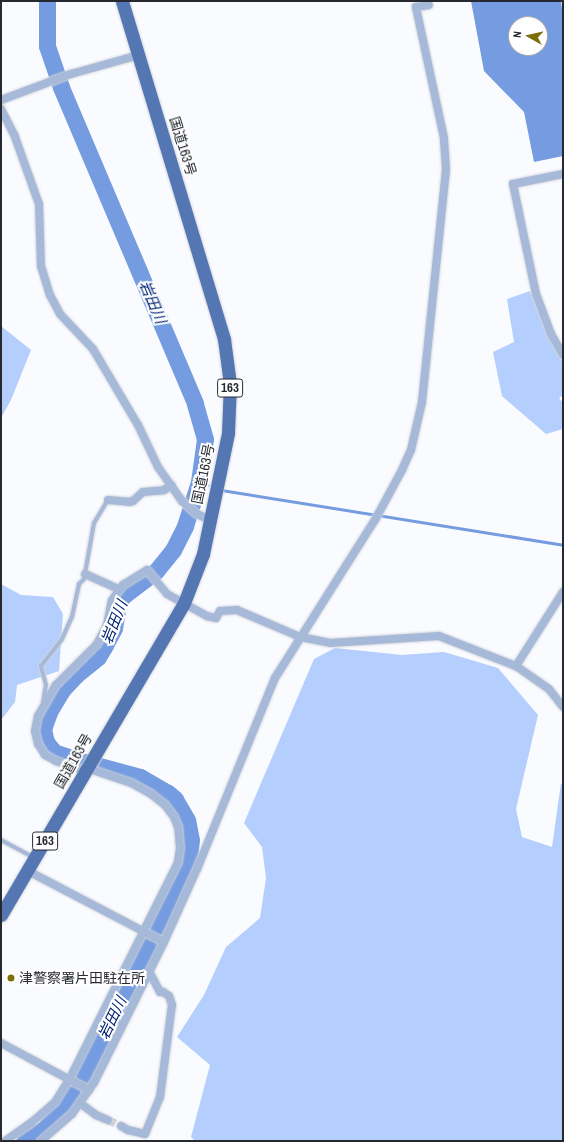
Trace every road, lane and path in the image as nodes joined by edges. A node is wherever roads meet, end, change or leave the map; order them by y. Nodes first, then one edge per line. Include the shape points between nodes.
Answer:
1 (122, 1) edge
2 (428, 5) dead end
3 (139, 55) junction
4 (1, 100) edge
5 (1, 109) edge
6 (563, 174) edge
7 (563, 355) edge
8 (172, 486) junction
9 (108, 500) joint
10 (210, 520) junction
11 (85, 574) junction
12 (120, 589) junction
13 (563, 592) edge
14 (184, 603) junction
15 (300, 637) junction
16 (516, 666) junction
17 (42, 706) junction
18 (563, 707) edge
19 (88, 766) junction
20 (1, 840) edge
21 (35, 858) junction
22 (28, 871) junction
23 (1, 914) edge
24 (145, 932) junction
25 (162, 942) junction
26 (148, 974) junction
27 (1, 1043) edge
28 (72, 1079) junction
29 (87, 1089) junction
30 (80, 1103) junction
31 (108, 1120) tunnel mouth
32 (121, 1126) tunnel mouth
33 (5, 1141) edge
34 (41, 1141) edge

1 - 3 highway, 国道163号 / 163
2 - 15 street via 416,7 444,138 446,169 422,402 417,428 402,470 383,506
3 - 4 street via 67,75
3 - 10 highway, 国道163号 / 163 via 224,339 228,364 228,433
5 - 8 street via 15,137 39,204 41,266 50,295 60,314 93,349 138,425 158,467
6 - 7 street via 513,184 536,294 551,334
8 - 9 street via 164,490 143,492 130,502
8 - 10 street via 182,501 197,514
9 - 11 lane via 94,523
10 - 14 highway, 国道163号 / 163 via 201,561
11 - 12 street
11 - 17 lane via 79,584 72,616 62,638 40,666 46,684
12 - 14 street via 147,570 167,594
12 - 17 street via 112,600 107,625 97,644 67,672
13 - 16 street
14 - 15 street via 207,616 216,618 220,611 237,610
14 - 19 highway, 国道163号 / 163
15 - 16 street via 330,643 439,636
15 - 25 street via 267,696 197,869
16 - 18 street via 546,686
17 - 19 street via 35,731 41,750 56,761
19 - 21 highway, 国道163号 / 163
19 - 24 street via 151,794 170,811 178,827 180,848 176,868
20 - 21 lane
21 - 22 highway, 国道163号 / 163
22 - 23 highway, 国道163号 / 163
22 - 24 street
24 - 25 street
24 - 28 street
25 - 26 street
26 - 29 street
26 - 32 street via 160,992 169,996 172,1005 160,1097 145,1134
27 - 28 street
28 - 29 street
28 - 33 street via 55,1102
29 - 30 street
30 - 31 street
30 - 34 street via 62,1124

